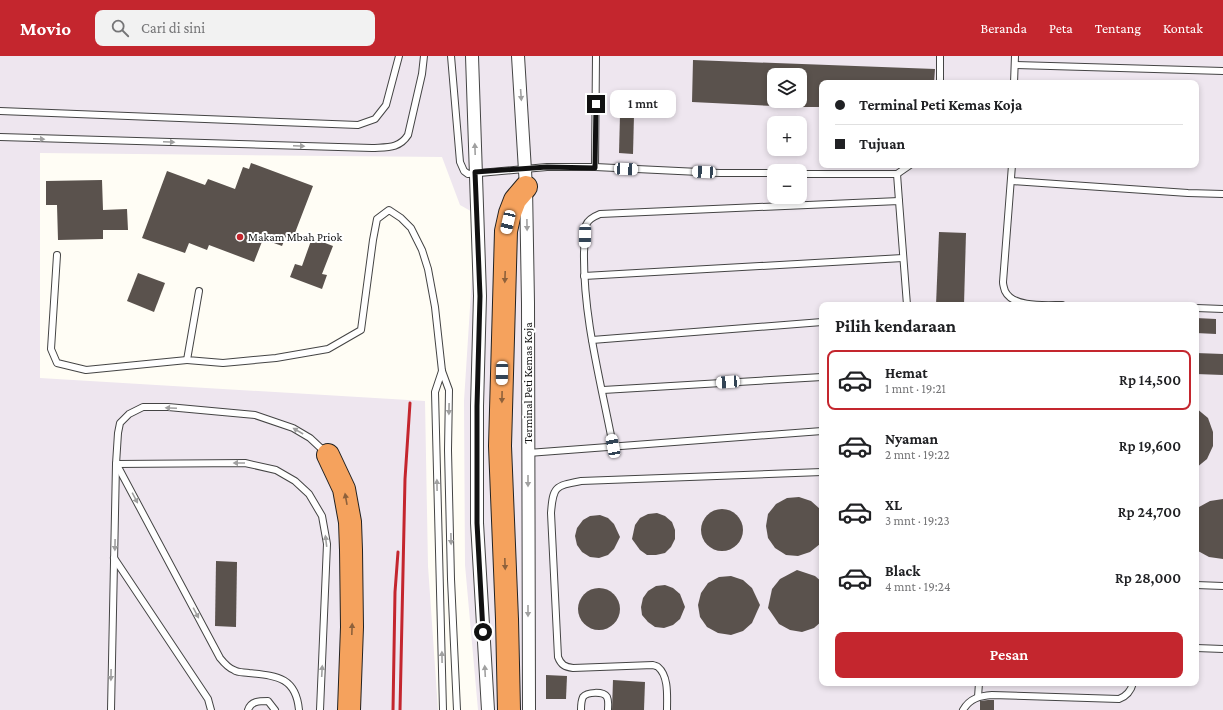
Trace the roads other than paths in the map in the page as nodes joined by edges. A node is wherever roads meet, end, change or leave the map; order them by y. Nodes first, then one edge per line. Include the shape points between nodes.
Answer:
1 (399, 56) edge
2 (424, 56) edge
3 (451, 56) edge
4 (472, 56) edge
5 (518, 56) edge
6 (596, 56) edge
7 (940, 56) edge
8 (1015, 56) edge
9 (1015, 65) junction
10 (1223, 71) edge
11 (940, 80) edge
12 (1014, 80) edge
13 (0, 111) edge
14 (0, 137) edge
15 (595, 168) junction
16 (906, 168) edge
17 (1012, 168) edge
18 (475, 172) junction
19 (767, 173) edge
20 (807, 174) edge
21 (897, 174) junction
22 (526, 178) junction
23 (1012, 181) junction
24 (1223, 194) edge
25 (899, 201) junction
26 (57, 255) dead end
27 (903, 258) junction
28 (584, 276) junction
29 (199, 291) dead end
30 (907, 302) edge
31 (1016, 302) edge
32 (1199, 308) edge
33 (1223, 309) edge
34 (819, 322) edge
35 (592, 340) junction
36 (187, 360) junction
37 (442, 372) junction
38 (819, 377) edge
39 (603, 390) junction
40 (819, 431) edge
41 (613, 446) junction
42 (528, 453) junction
43 (328, 455) joint
44 (116, 464) junction
45 (819, 472) edge
46 (114, 558) junction
47 (1199, 584) edge
48 (1223, 586) edge
49 (440, 595) junction
50 (452, 595) junction
51 (1199, 648) edge
52 (1223, 649) edge
53 (979, 686) edge
54 (1132, 686) edge
55 (978, 697) junction
56 (110, 710) edge
57 (211, 710) edge
58 (248, 710) edge
59 (275, 710) edge
60 (299, 710) edge
61 (320, 710) edge
62 (349, 710) edge
63 (443, 710) edge
64 (457, 710) edge
65 (488, 710) edge
66 (509, 710) edge
67 (528, 710) edge
68 (581, 710) edge
69 (608, 710) edge
70 (667, 710) edge
71 (963, 710) edge

1 - 13 lane via 386,104 375,118 358,125
14 -> 2 lane via 372,148 396,146 408,135
3 - 18 lane via 460,162 468,174
18 -> 4 street
5 -> 22 street, Terminal Peti Kemas Koja
6 - 15 lane
7 - 11 lane
8 - 9 lane
9 - 10 lane
9 - 12 lane
15 - 19 lane
15 - 22 lane
16 - 21 lane
17 - 23 lane
18 - 22 lane
65 -> 18 street via 477,523 480,296
20 - 21 lane
21 - 25 lane
22 -> 42 street, Terminal Peti Kemas Koja
22 -> 66 highway via 510,213 506,231 500,446
23 - 24 lane
23 - 31 lane via 1002,282 1005,291
25 - 27 lane
25 - 28 lane via 600,214 589,220 586,225
26 - 36 lane via 51,349 57,363 86,370
27 - 28 lane
27 - 30 lane
28 - 35 lane
29 - 36 lane
32 - 33 lane
34 - 35 lane
35 - 39 lane
36 - 37 lane via 223,363 276,358 328,349 361,330 377,219 389,210 411,228 422,250 435,307
49 -> 37 lane via 435,392
37 -> 50 lane via 449,390
38 - 39 lane
39 - 41 lane
40 - 41 lane
41 - 42 lane
42 -> 67 street, Terminal Peti Kemas Koja
43 -> 44 lane via 310,438 293,428 255,415 168,407 143,408 129,414 120,423
62 -> 43 highway via 352,627 350,522 344,489
44 -> 46 lane
44 -> 60 lane via 220,658 235,671 273,676 285,681 298,698
61 -> 44 lane via 327,544 322,516 309,494 295,481 276,470 245,463
45 - 70 lane via 580,481 562,485 555,490 551,513 559,661 564,666 573,668 653,665 658,667 664,676
46 -> 56 lane
46 - 57 lane via 208,699
47 - 48 lane
49 - 50 lane
63 -> 49 lane
50 - 64 lane
51 - 52 lane
53 - 55 lane
54 - 55 lane via 1129,692 1119,699 992,695
55 - 71 lane
58 - 59 lane via 257,700 268,700
68 - 69 lane via 581,701 589,694 607,696

